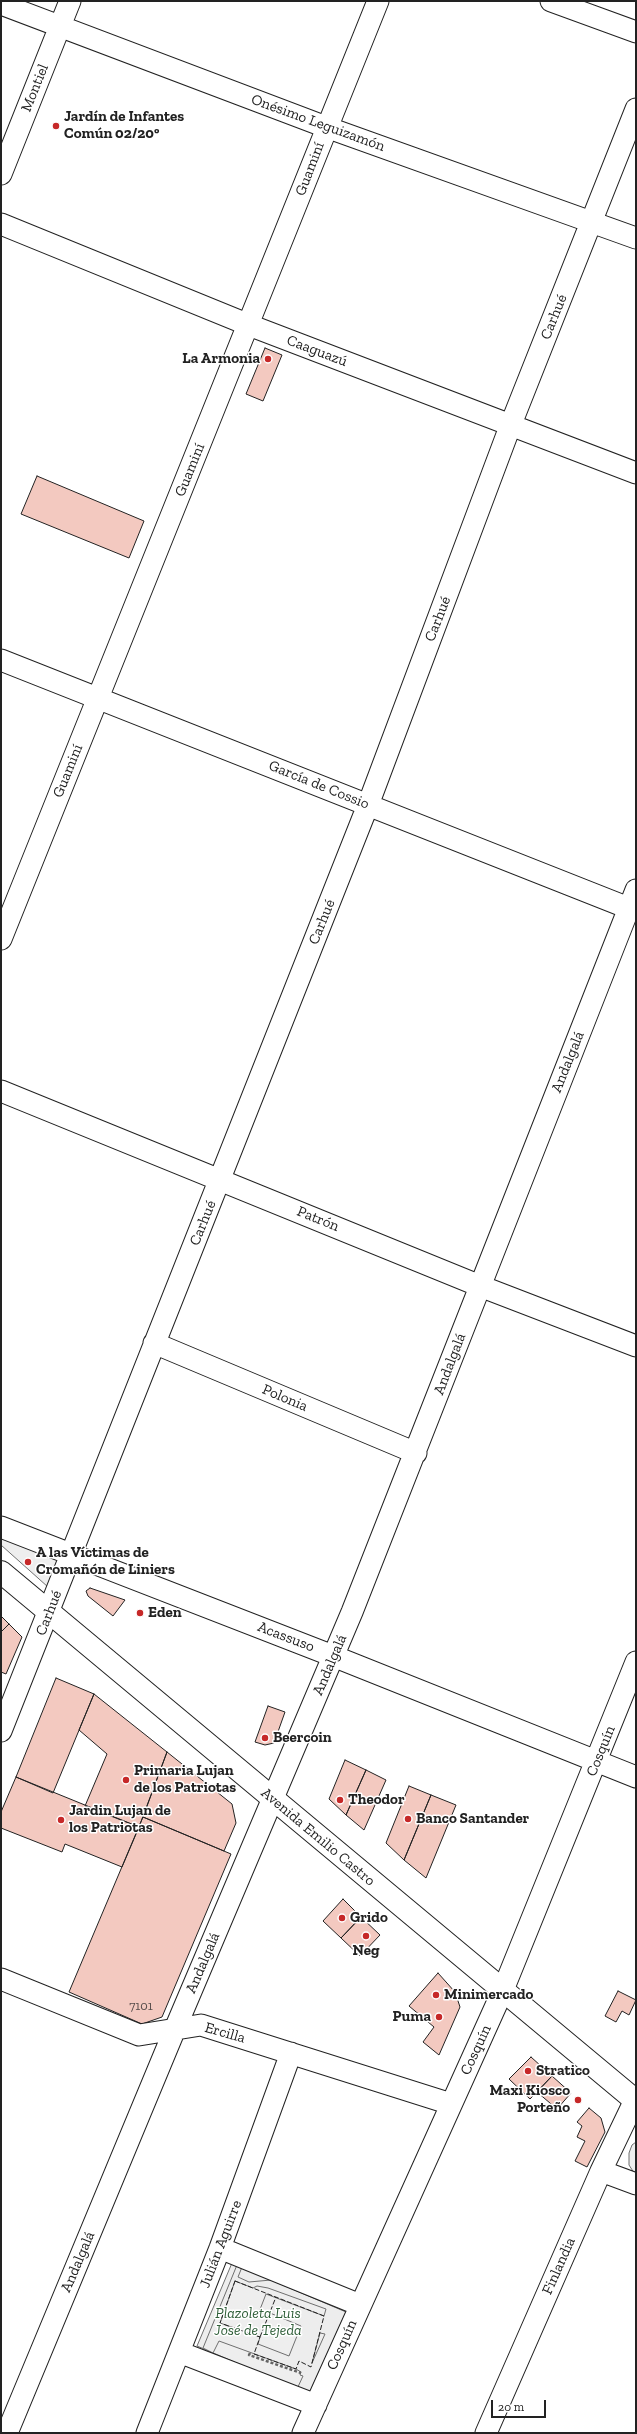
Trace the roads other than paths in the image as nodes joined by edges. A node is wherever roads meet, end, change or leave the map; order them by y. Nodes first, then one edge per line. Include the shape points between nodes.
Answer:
1 (70, 1) edge
2 (378, 1) edge
3 (552, 1) edge
4 (1, 4) edge
5 (60, 26) junction
6 (636, 32) edge
7 (636, 109) edge
8 (326, 127) junction
9 (1, 174) edge
10 (592, 222) junction
11 (1, 224) edge
12 (636, 238) edge
13 (249, 325) junction
14 (511, 424) junction
15 (636, 473) edge
16 (1, 660) edge
17 (97, 698) junction
18 (368, 805) junction
19 (634, 903) edge
20 (1, 939) edge
21 (1, 1091) edge
22 (220, 1179) junction
23 (480, 1286) junction
24 (154, 1343) junction
25 (636, 1346) edge
26 (416, 1453) junction
27 (1, 1527) edge
28 (72, 1553) junction
29 (1, 1572) edge
30 (49, 1613) junction
31 (334, 1656) junction
32 (636, 1662) edge
33 (1, 1731) edge
34 (597, 1761) junction
35 (636, 1777) edge
36 (274, 1799) junction
37 (1, 1979) edge
38 (504, 1990) junction
39 (175, 2029) junction
40 (291, 2052) junction
41 (635, 2100) edge
42 (451, 2104) junction
43 (601, 2171) junction
44 (636, 2184) edge
45 (220, 2248) junction
46 (360, 2305) junction
47 (179, 2352) junction
48 (316, 2404) junction
49 (7, 2433) edge
50 (147, 2433) edge
51 (303, 2433) edge
52 (486, 2433) edge

1 - 5 street, Montiel
2 - 8 street, Guaminí
3 - 6 street
4 - 5 street, Onésimo Leguizamón
5 - 8 street, Onésimo Leguizamón
5 - 9 street, Montiel
7 - 10 street, Carhué
8 - 10 street, Onésimo Leguizamón
8 - 13 street, Guaminí
10 - 12 street, Onésimo Leguizamón
10 - 14 street, Carhué
11 - 13 street, Caaguazú
13 - 14 street, Caaguazú
13 - 17 street, Guaminí
14 - 15 street, Caaguazú
14 - 18 street, Carhué
16 - 17 street, García de Cossio
17 - 18 street, García de Cossio
17 - 20 street, Guaminí
18 - 19 street, García de Cossio
18 - 22 street, Carhué
19 - 23 street, Andalgalá
21 - 22 street, Patrón
22 - 23 street, Patrón
22 - 24 street, Carhué
23 - 25 street, Patrón
23 - 26 street, Andalgalá
24 - 26 street, Polonia
24 - 28 street, Carhué
26 - 31 street, Andalgalá
27 - 28 street, Acassuso
28 - 30 street, Carhué
28 - 31 street, Acassuso
29 - 30 main road, Avenida Emilio Castro
30 - 33 street, Carhué
30 - 36 main road, Avenida Emilio Castro
31 - 34 street, Acassuso
31 - 36 street, Andalgalá
32 - 34 street, Cosquín
34 - 35 street, Acassuso
34 - 38 street, Cosquín
36 - 38 main road, Avenida Emilio Castro
36 - 39 street, Andalgalá
37 - 39 street, Ercilla via 139,2035
38 - 41 main road, Avenida Emilio Castro
38 - 42 street, Cosquín
39 - 40 street, Ercilla via 201,2025
39 - 49 street, Andalgalá
40 - 42 street, Ercilla
40 - 45 street, Julián Aguirre
41 - 43 street, Finlandia
42 - 46 street, Cosquín
43 - 44 street
43 - 52 street, Finlandia
45 - 46 street
45 - 47 street, Julián Aguirre
46 - 48 street, Cosquín
47 - 48 street
47 - 50 street, Julián Aguirre
48 - 51 street, Cosquín

